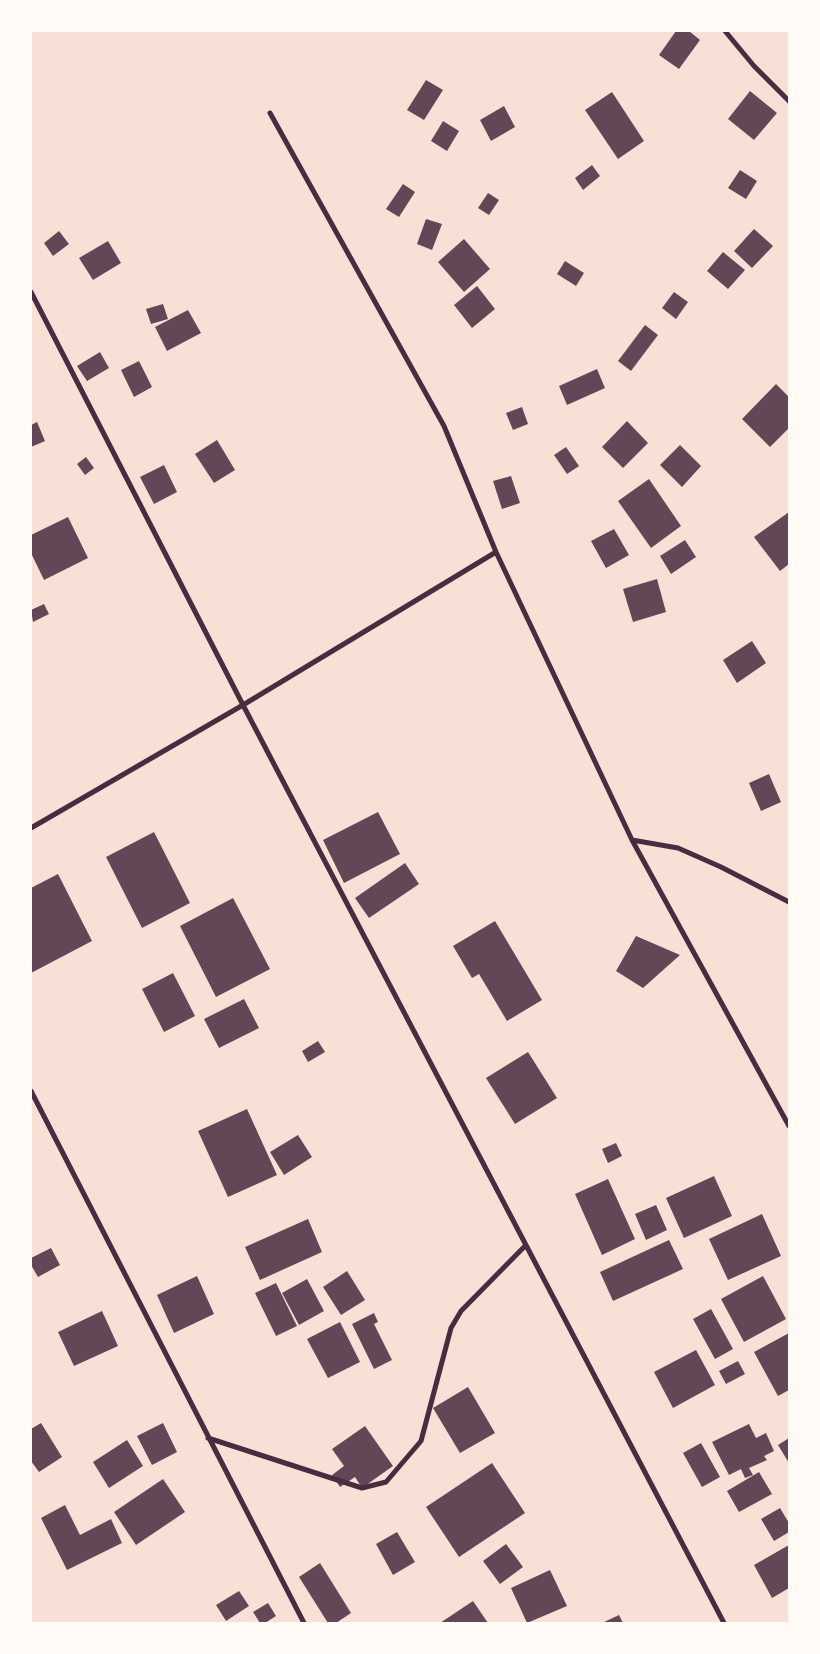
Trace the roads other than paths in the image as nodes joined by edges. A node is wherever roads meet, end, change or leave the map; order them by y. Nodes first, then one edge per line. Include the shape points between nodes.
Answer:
1 (725, 31) edge
2 (789, 101) edge
3 (270, 113) dead end
4 (31, 292) edge
5 (496, 552) junction
6 (243, 704) junction
7 (31, 828) edge
8 (632, 840) junction
9 (789, 902) edge
10 (31, 1091) edge
11 (789, 1126) edge
12 (526, 1245) junction
13 (208, 1438) junction
14 (304, 1623) edge
15 (724, 1623) edge

1 - 2 street
3 - 5 street via 444,426
4 - 6 street
5 - 6 street
5 - 8 street
6 - 7 street
6 - 12 street
8 - 9 street via 678,848
8 - 11 street
10 - 13 street
12 - 13 street via 461,1311 451,1328 421,1441 386,1482 362,1488
12 - 15 street
13 - 14 street

